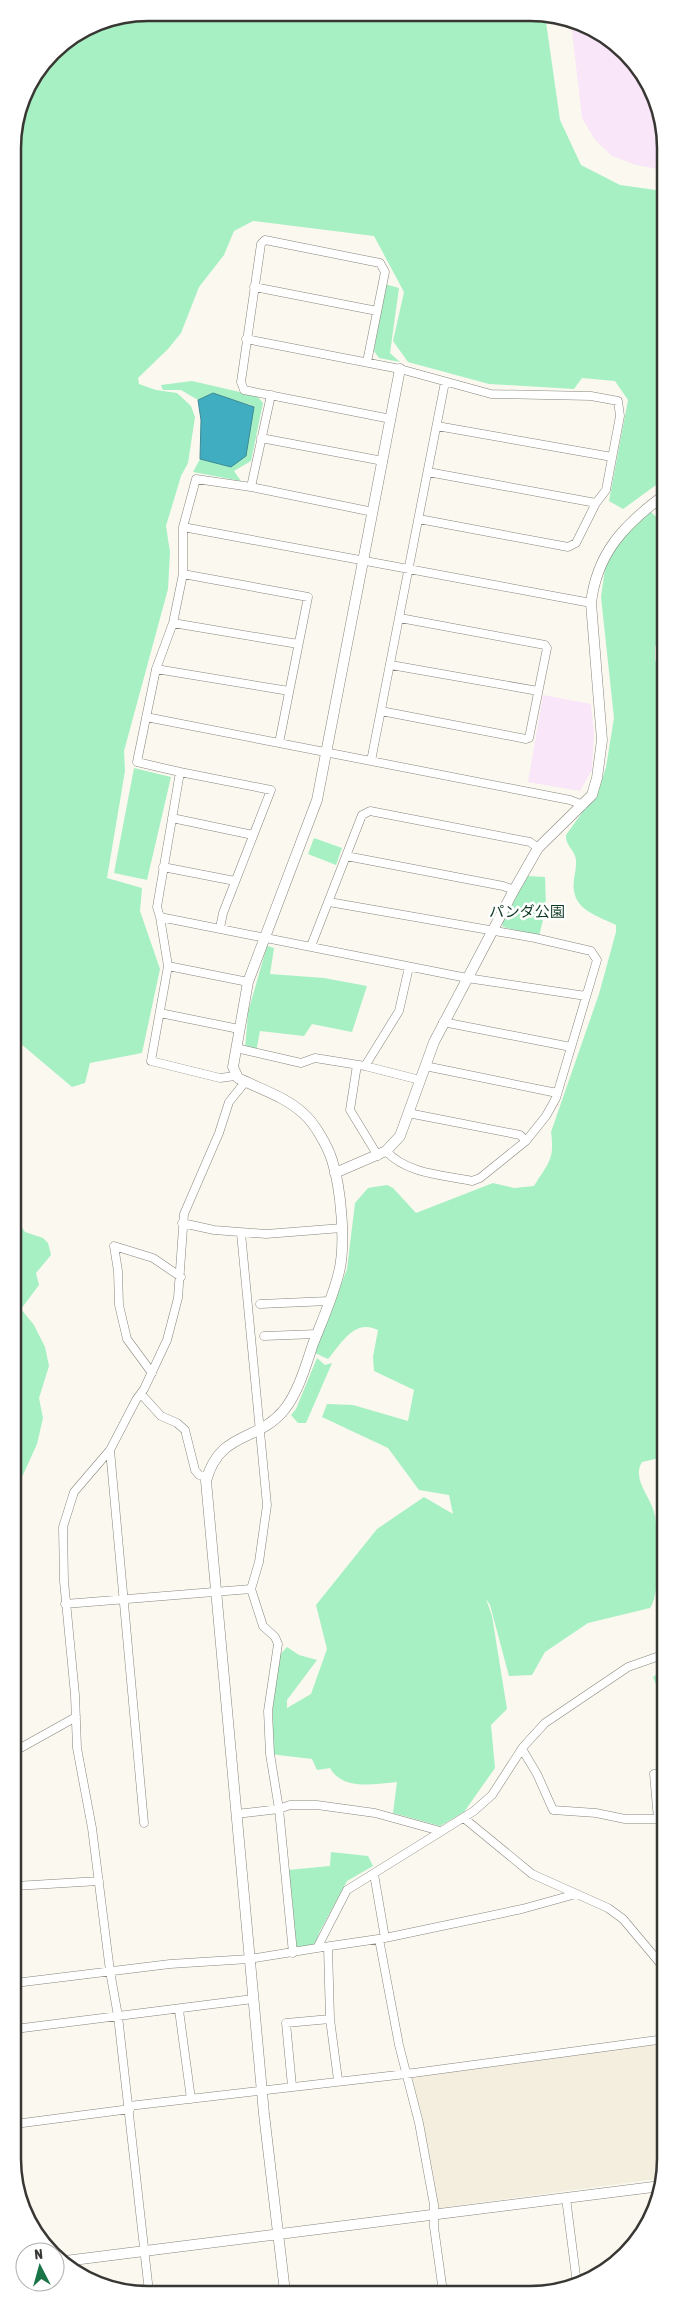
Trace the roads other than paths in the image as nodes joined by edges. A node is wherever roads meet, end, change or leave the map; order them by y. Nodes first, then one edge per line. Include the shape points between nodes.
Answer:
1 (254, 287) junction
2 (378, 311) junction
3 (246, 339) junction
4 (367, 362) junction
5 (400, 370) junction
6 (445, 382) junction
7 (271, 395) junction
8 (391, 419) junction
9 (437, 426) junction
10 (261, 438) junction
11 (612, 457) junction
12 (383, 461) junction
13 (428, 472) junction
14 (251, 487) junction
15 (657, 501) edge
16 (596, 503) junction
17 (374, 512) junction
18 (419, 519) junction
19 (183, 526) junction
20 (364, 562) junction
21 (408, 570) junction
22 (183, 574) junction
23 (591, 603) junction
24 (400, 618) junction
25 (173, 623) junction
26 (298, 644) junction
27 (391, 665) junction
28 (156, 669) junction
29 (289, 691) junction
30 (538, 691) junction
31 (381, 712) junction
32 (146, 717) junction
33 (279, 743) junction
34 (327, 752) junction
35 (372, 761) junction
36 (180, 772) junction
37 (583, 805) junction
38 (172, 818) junction
39 (253, 835) junction
40 (538, 848) junction
41 (346, 856) junction
42 (164, 868) junction
43 (235, 881) junction
44 (514, 890) junction
45 (328, 902) junction
46 (160, 917) junction
47 (220, 928) junction
48 (492, 931) junction
49 (264, 938) junction
50 (311, 946) junction
51 (168, 966) junction
52 (409, 967) junction
53 (467, 978) junction
54 (248, 982) junction
55 (586, 996) junction
56 (160, 1013) junction
57 (443, 1022) junction
58 (239, 1029) junction
59 (571, 1047) junction
60 (236, 1048) junction
61 (361, 1066) junction
62 (425, 1066) junction
63 (235, 1076) junction
64 (420, 1080) junction
65 (246, 1082) junction
66 (557, 1093) junction
67 (408, 1113) junction
68 (526, 1141) junction
69 (382, 1153) junction
70 (335, 1173) junction
71 (182, 1223) junction
72 (342, 1228) junction
73 (241, 1233) junction
74 (181, 1278) junction
75 (329, 1300) junction
76 (260, 1304) dead end
77 (317, 1334) junction
78 (264, 1336) dead end
79 (152, 1373) junction
80 (141, 1394) junction
81 (260, 1428) junction
82 (110, 1450) junction
83 (207, 1477) junction
84 (251, 1589) junction
85 (215, 1591) junction
86 (124, 1600) junction
87 (65, 1604) junction
88 (656, 1657) edge
89 (76, 1717) junction
90 (21, 1748) edge
91 (522, 1749) junction
92 (656, 1774) edge
93 (656, 1798) edge
94 (279, 1809) junction
95 (236, 1814) junction
96 (656, 1818) edge
97 (465, 1819) junction
98 (144, 1823) dead end
99 (440, 1831) junction
100 (374, 1874) junction
101 (99, 1881) junction
102 (21, 1886) edge
103 (576, 1894) junction
104 (382, 1938) junction
105 (328, 1947) junction
106 (318, 1948) junction
107 (293, 1953) junction
108 (656, 1958) edge
109 (248, 1959) junction
110 (110, 1971) junction
111 (21, 1982) edge
112 (253, 2000) junction
113 (179, 2010) junction
114 (118, 2016) junction
115 (330, 2019) junction
116 (21, 2028) edge
117 (656, 2040) edge
118 (406, 2074) junction
119 (338, 2080) junction
120 (292, 2086) junction
121 (262, 2090) junction
122 (191, 2099) junction
123 (129, 2108) junction
124 (21, 2123) edge
125 (653, 2187) edge
126 (566, 2198) junction
127 (435, 2216) junction
128 (279, 2235) junction
129 (146, 2252) junction
130 (73, 2260) edge
131 (576, 2277) edge
132 (148, 2286) edge
133 (284, 2286) edge
134 (441, 2286) edge

1 - 2 street
1 - 2 street via 261,244 265,240 380,263 385,272
1 - 3 street
2 - 4 street
3 - 4 street
3 - 7 street via 241,382 244,390
4 - 5 street
5 - 6 street
5 - 8 street
6 - 9 street
6 - 11 street via 491,394 591,396 618,401 620,416
7 - 8 street
7 - 10 street
8 - 12 street
9 - 11 street
9 - 13 street
10 - 12 street
10 - 14 street
11 - 16 street via 606,490
12 - 17 street
13 - 16 street
13 - 18 street
14 - 17 street
14 - 19 street via 196,479
15 - 23 street via 615,540 597,571
16 - 18 street via 576,543 568,548
17 - 20 street
18 - 21 street
19 - 20 street
19 - 22 street
20 - 21 street
20 - 34 street
21 - 23 street
21 - 24 street
22 - 25 street
22 - 26 street via 308,597
23 - 37 street via 602,740 597,778 592,795
24 - 27 street
24 - 30 street via 545,645
25 - 26 street
25 - 28 street
26 - 29 street
27 - 30 street
27 - 31 street
28 - 29 street
28 - 32 street
29 - 33 street
30 - 31 street via 529,738 526,739
31 - 35 street
32 - 33 street
32 - 36 street via 136,762
33 - 34 street
34 - 35 street
34 - 49 street via 317,800
35 - 37 street
36 - 38 street
36 - 39 street via 270,790
37 - 40 street
38 - 39 street
38 - 42 street
39 - 43 street
40 - 41 street via 530,842 370,811 362,815
40 - 44 street
41 - 44 street
41 - 45 street
42 - 43 street
42 - 46 street via 157,907
43 - 47 street
44 - 48 street
45 - 48 street
45 - 50 street
46 - 47 street
46 - 51 street
47 - 49 street
48 - 53 street
48 - 55 street via 591,951 597,960
49 - 50 street
49 - 54 street
50 - 52 street
51 - 54 street
51 - 56 street
52 - 53 street
52 - 61 street via 399,1011
53 - 55 street
53 - 57 street
54 - 58 street
55 - 59 street
56 - 58 street
56 - 63 street via 150,1061 220,1078
57 - 59 street
57 - 62 street
58 - 60 street
59 - 66 street
60 - 61 street via 301,1063 315,1058
60 - 63 street
61 - 64 street
61 - 69 street via 350,1110
62 - 64 street
62 - 66 street
63 - 65 street
64 - 67 street
65 - 70 street via 270,1092 305,1115 331,1157
65 - 71 street via 229,1102
66 - 68 street via 546,1116
67 - 68 street via 520,1135
67 - 69 street via 400,1136
68 - 69 street via 472,1181 413,1169
69 - 70 street
70 - 72 street
71 - 73 street
71 - 74 street
72 - 73 street
72 - 75 street via 339,1273
73 - 81 street
74 - 79 street via 172,1326
74 - 79 street via 153,1258 114,1246 119,1305 127,1339
75 - 76 street
75 - 77 street
77 - 78 street
77 - 81 street via 289,1402 272,1422
79 - 80 street
80 - 82 street
80 - 83 street via 161,1416 185,1430 196,1470
81 - 83 street via 226,1446
81 - 84 street via 266,1505 260,1562
82 - 86 street
82 - 87 street via 74,1492 64,1527
83 - 85 street
84 - 85 street
84 - 94 street via 263,1626 278,1644 268,1711 270,1754
85 - 86 street
85 - 95 street
86 - 87 street
86 - 98 street
87 - 89 street
88 - 91 street via 628,1667 545,1723
89 - 90 street
89 - 101 street via 77,1748
91 - 96 street via 553,1810 596,1813 625,1820
91 - 97 street via 492,1795
92 - 93 street
94 - 95 street
94 - 99 street via 290,1805 337,1807 375,1813
94 - 107 street
95 - 109 street
97 - 99 street
97 - 103 street via 532,1874
99 - 100 street
100 - 104 street
100 - 106 street via 347,1890
101 - 102 street
101 - 110 street
103 - 104 street via 522,1909
103 - 108 street via 608,1908 623,1919
104 - 105 street
104 - 118 street
105 - 106 street
105 - 115 street
106 - 107 street
107 - 109 street
109 - 110 street
109 - 112 street
110 - 111 street
110 - 114 street
112 - 113 street
112 - 121 street
113 - 114 street
113 - 122 street
114 - 116 street
114 - 123 street
115 - 119 street
115 - 120 street via 286,2024
117 - 118 street
118 - 119 street
118 - 127 street via 419,2123
119 - 120 street
120 - 121 street
121 - 122 street
121 - 128 street
122 - 123 street
123 - 124 street
123 - 129 street
125 - 126 street
126 - 127 street
126 - 131 street
127 - 128 street
127 - 134 street
128 - 129 street
128 - 133 street
129 - 130 street
129 - 132 street

